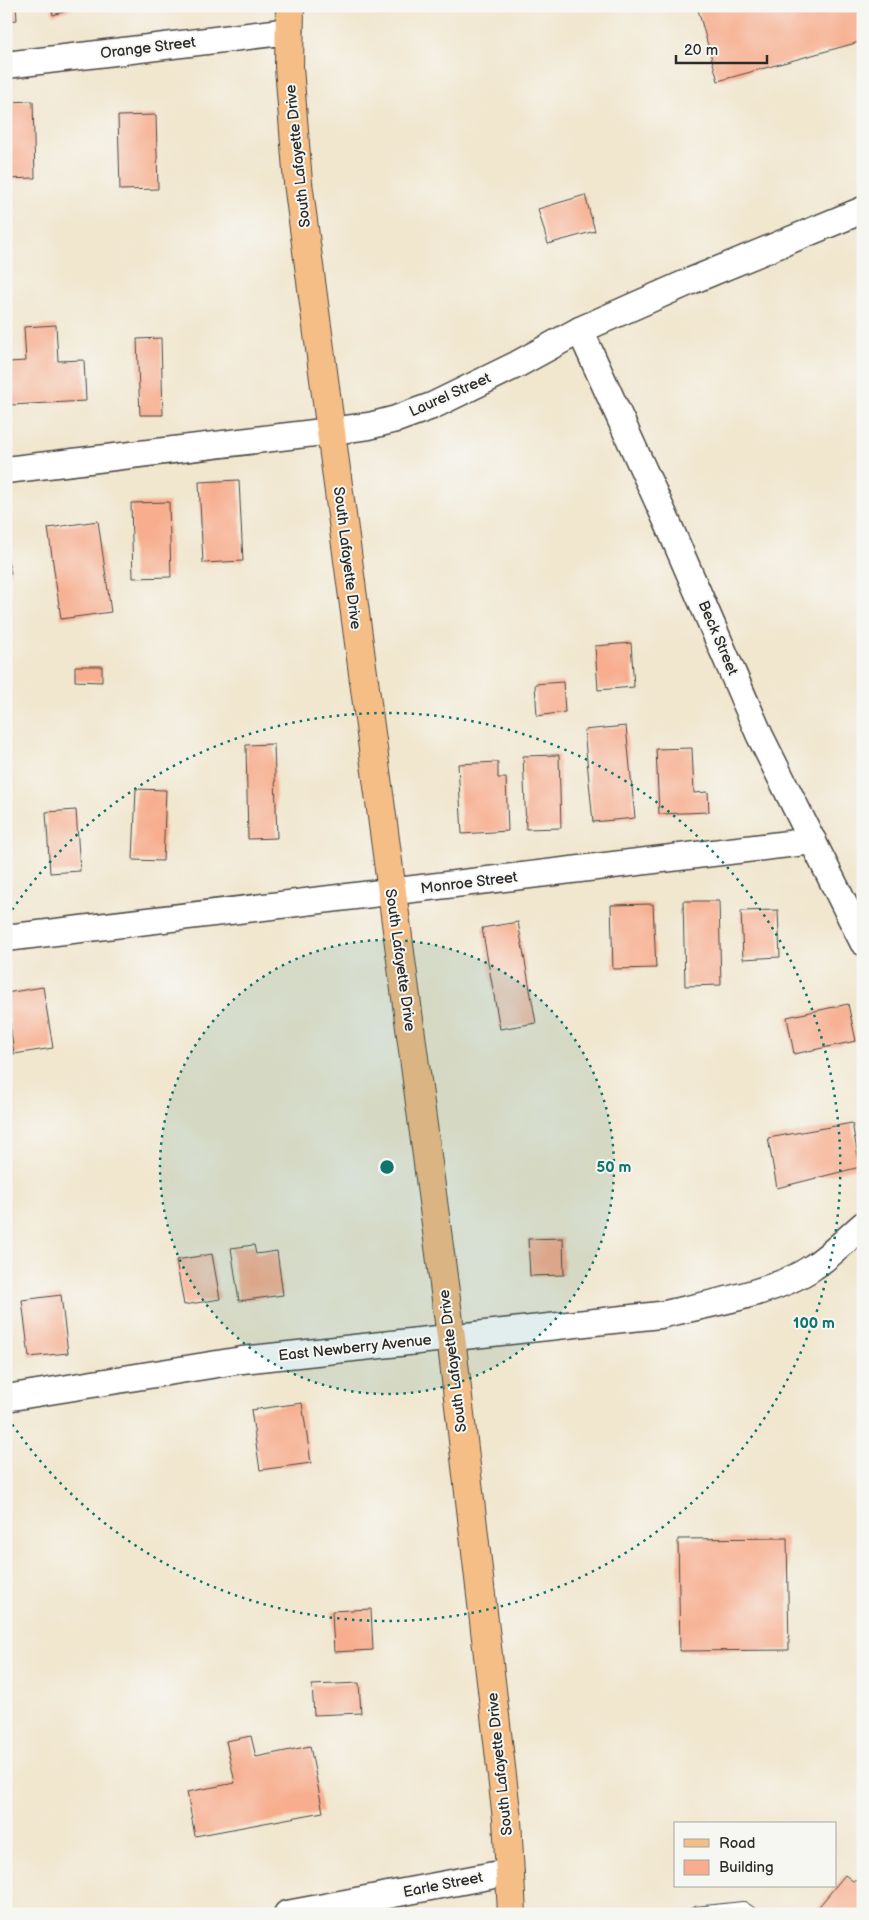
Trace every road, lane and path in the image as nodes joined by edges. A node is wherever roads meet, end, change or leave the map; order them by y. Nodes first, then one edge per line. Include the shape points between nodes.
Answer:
1 (290, 19) edge
2 (6, 65) edge
3 (863, 210) edge
4 (580, 330) junction
5 (331, 431) junction
6 (6, 470) edge
7 (813, 842) junction
8 (391, 892) junction
9 (6, 938) edge
10 (863, 942) edge
11 (863, 1225) edge
12 (450, 1337) junction
13 (6, 1398) edge
14 (510, 1872) junction
15 (287, 1914) edge
16 (512, 1914) edge
17 (696, 1914) edge
18 (750, 1914) edge

1 - 2 street, Orange Street
1 - 5 main road, South Lafayette Drive via 289,67 298,183
3 - 4 street, Laurel Street
4 - 5 street, Laurel Street via 432,406 368,426
4 - 7 street, Beck Street via 670,526 760,736
5 - 6 street, Laurel Street
5 - 8 main road, South Lafayette Drive
7 - 8 street, Monroe Street
7 - 10 street, Beck Street
8 - 9 street, Monroe Street
8 - 12 main road, South Lafayette Drive
11 - 12 street, East Newberry Avenue via 813,1268 763,1290 719,1302 660,1315
12 - 13 street, East Newberry Avenue via 242,1360
12 - 14 main road, South Lafayette Drive via 507,1819
14 - 15 street, Earle Street
14 - 16 main road, South Lafayette Drive
17 - 18 lane via 742,1909

